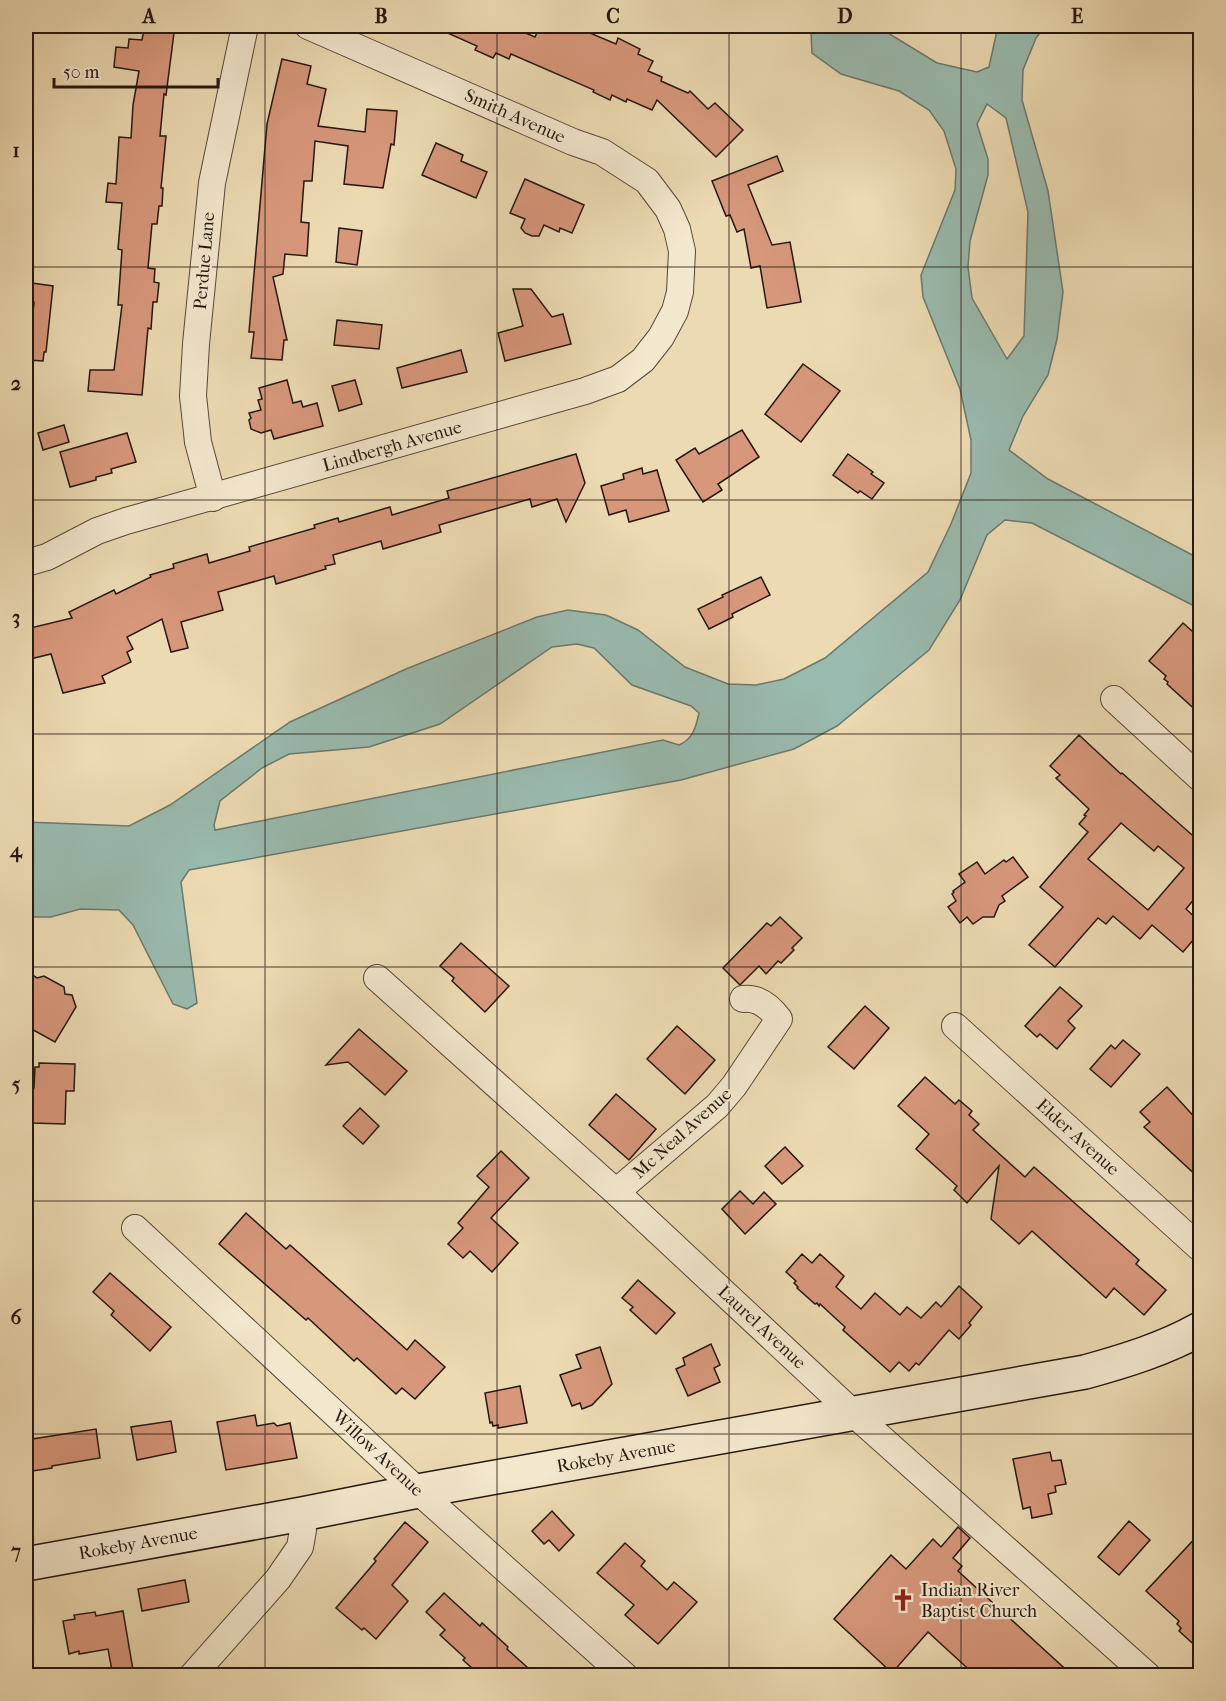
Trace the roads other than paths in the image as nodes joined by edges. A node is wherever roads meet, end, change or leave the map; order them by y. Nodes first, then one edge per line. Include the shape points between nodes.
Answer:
1 (245, 26) edge
2 (308, 26) edge
3 (682, 251) joint
4 (213, 498) junction
5 (26, 563) edge
6 (1114, 699) dead end
7 (1200, 778) edge
8 (377, 978) dead end
9 (743, 999) dead end
10 (955, 1026) dead end
11 (616, 1192) junction
12 (135, 1228) dead end
13 (1200, 1248) edge
14 (1200, 1329) edge
15 (854, 1414) junction
16 (418, 1491) junction
17 (302, 1514) junction
18 (26, 1564) edge
19 (192, 1676) edge
20 (625, 1676) edge
21 (1148, 1676) edge

1 - 4 street, Perdue Lane via 212,183 196,344 193,396 198,442
2 - 3 street, Smith Avenue via 602,152 654,191 668,209
3 - 4 street, Lindbergh Avenue via 680,292 662,337 643,360 618,379
4 - 5 street, Lindbergh Avenue via 97,531 47,557
6 - 7 street
8 - 11 street, Laurel Avenue
9 - 11 street, Mc Neal Avenue via 752,998 771,1008 779,1019 717,1106
10 - 13 street, Elder Avenue
11 - 15 street, Laurel Avenue
12 - 16 street, Willow Avenue
14 - 15 street, Rokeby Avenue via 1126,1361 1085,1372
15 - 16 street, Rokeby Avenue
15 - 21 street, Laurel Avenue
16 - 17 street, Rokeby Avenue
16 - 20 street, Willow Avenue
17 - 18 street, Rokeby Avenue
17 - 19 street via 300,1547 284,1571

